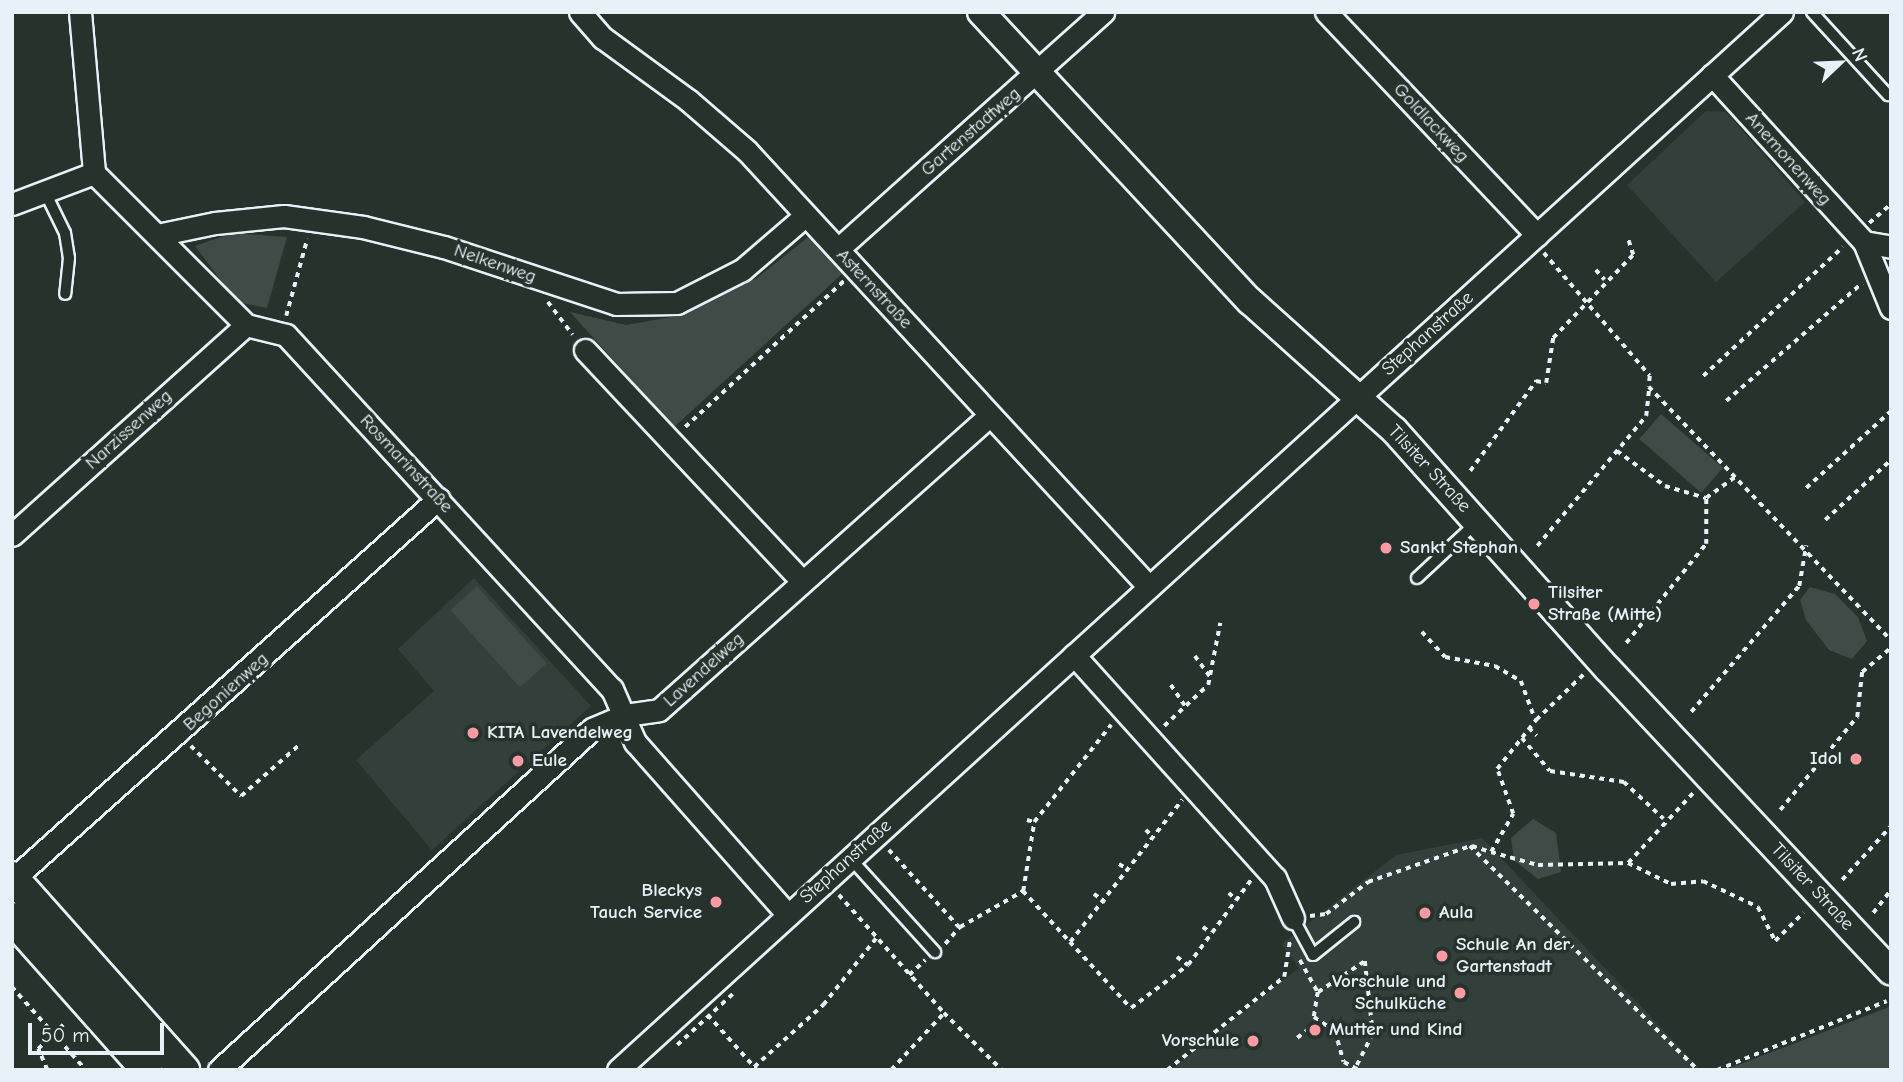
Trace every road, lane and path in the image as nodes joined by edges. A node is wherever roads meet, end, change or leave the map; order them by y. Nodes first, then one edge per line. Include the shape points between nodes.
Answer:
1 (80, 12) edge
2 (580, 12) edge
3 (982, 12) edge
4 (1102, 12) edge
5 (1326, 12) edge
6 (1782, 12) edge
7 (1812, 12) edge
8 (1038, 73) junction
9 (1712, 75) junction
10 (1888, 95) dead end
11 (94, 173) junction
12 (44, 190) junction
13 (12, 204) edge
14 (1891, 204) edge
15 (806, 215) junction
16 (312, 220) junction
17 (158, 235) junction
18 (1537, 235) junction
19 (1861, 238) junction
20 (1628, 240) dead end
21 (1891, 247) edge
22 (838, 249) junction
23 (856, 270) junction
24 (1596, 270) dead end
25 (1877, 270) junction
26 (527, 276) junction
27 (1605, 280) junction
28 (65, 294) dead end
29 (1586, 303) junction
30 (1891, 309) edge
31 (246, 325) junction
32 (282, 334) junction
33 (585, 350) joint
34 (1703, 376) dead end
35 (1649, 387) junction
36 (1358, 399) junction
37 (1726, 401) dead end
38 (1891, 411) edge
39 (990, 415) junction
40 (670, 441) junction
41 (1617, 451) junction
42 (1891, 460) edge
43 (1470, 471) dead end
44 (1738, 475) junction
45 (1806, 488) dead end
46 (1706, 498) junction
47 (438, 499) junction
48 (1825, 520) dead end
49 (1478, 521) junction
50 (12, 535) edge
51 (1537, 546) dead end
52 (1806, 546) junction
53 (1417, 578) dead end
54 (802, 581) junction
55 (1149, 587) junction
56 (1220, 623) dead end
57 (1422, 632) dead end
58 (1891, 640) edge
59 (1626, 643) dead end
60 (1891, 648) edge
61 (1074, 655) junction
62 (1195, 656) dead end
63 (1585, 673) dead end
64 (1210, 677) junction
65 (1171, 685) dead end
66 (1185, 706) junction
67 (1123, 709) junction
68 (1690, 712) dead end
69 (625, 715) junction
70 (1536, 720) junction
71 (1529, 728) junction
72 (179, 735) junction
73 (1538, 736) dead end
74 (1522, 738) junction
75 (1150, 739) junction
76 (298, 746) dead end
77 (1078, 756) dead end
78 (1084, 758) junction
79 (1192, 786) junction
80 (1052, 790) dead end
81 (1057, 793) junction
82 (1693, 793) dead end
83 (1780, 810) dead end
84 (1664, 819) junction
85 (1027, 820) dead end
86 (1034, 822) junction
87 (1891, 826) edge
88 (1146, 830) dead end
89 (875, 836) junction
90 (1153, 837) junction
91 (1470, 846) junction
92 (1491, 852) junction
93 (850, 858) junction
94 (1628, 863) junction
95 (1119, 864) dead end
96 (1263, 864) junction
97 (1129, 870) junction
98 (13, 879) edge
99 (1842, 880) dead end
100 (826, 881) junction
101 (1891, 890) edge
102 (1023, 891) junction
103 (1228, 893) dead end
104 (1094, 894) dead end
105 (1236, 900) junction
106 (1105, 902) junction
107 (1803, 913) dead end
108 (1873, 914) dead end
109 (788, 915) junction
110 (12, 918) edge
111 (1293, 918) junction
112 (1353, 922) dead end
113 (960, 927) junction
114 (1203, 927) dead end
115 (1211, 933) junction
116 (877, 937) junction
117 (1070, 942) junction
118 (934, 952) junction
119 (1310, 952) junction
120 (1177, 957) dead end
121 (1188, 965) junction
122 (1891, 971) edge
123 (909, 975) junction
124 (12, 987) edge
125 (1318, 992) junction
126 (694, 1000) junction
127 (1887, 1001) dead end
128 (943, 1013) junction
129 (1319, 1021) junction
130 (64, 1024) dead end
131 (54, 1033) junction
132 (1297, 1038) dead end
133 (755, 1068) edge
134 (1357, 1069) edge
135 (47, 1070) edge
136 (86, 1070) edge
137 (147, 1070) edge
138 (184, 1070) edge
139 (219, 1070) edge
140 (618, 1070) edge
141 (891, 1070) edge
142 (1002, 1070) edge
143 (1167, 1070) edge
144 (1698, 1070) edge
145 (1717, 1070) edge

1 - 11 street
2 - 15 street, Asternstraße via 603,38 714,121
3 - 8 street, Tilsiter Straße
4 - 8 street, Gartenstadtweg
5 - 18 street, Goldlackweg
6 - 9 street, Stephanstraße
7 - 10 lane
8 - 22 street, Gartenstadtweg
8 - 36 street, Tilsiter Straße via 1250,301
9 - 18 street, Stephanstraße
9 - 19 street, Anemonenweg
11 - 12 street
11 - 17 street
12 - 13 street
12 - 28 lane via 65,233 69,258
14 - 19 path
15 - 22 street, Asternstraße
15 - 26 street, Nelkenweg via 742,270 677,303 617,304
16 - 17 street, Nelkenweg via 270,217
16 - 26 street, Nelkenweg via 444,247
16 - 32 path
17 - 31 street
18 - 29 path via 1545,255
18 - 36 street, Stephanstraße
19 - 21 street
19 - 25 street, Anemonenweg
19 - 34 path
20 - 27 path via 1633,255
22 - 23 street, Asternstraße
23 - 39 street, Asternstraße
23 - 40 path
24 - 27 path
25 - 30 street, Anemonenweg
25 - 37 path
26 - 33 path
27 - 29 path via 1605,287
29 - 35 path via 1650,376
29 - 43 path via 1553,338 1546,383 1536,381
31 - 32 street
31 - 50 street, Narzissenweg
32 - 47 street, Rosmarinstraße
33 - 40 street
35 - 41 path via 1646,416
35 - 44 path
36 - 49 street, Tilsiter Straße via 1394,430
36 - 55 street, Stephanstraße
38 - 45 path
39 - 54 street, Lavendelweg
39 - 55 street, Asternstraße
40 - 54 street
41 - 46 path via 1665,486
41 - 51 path
42 - 48 path
44 - 46 path
44 - 52 path
46 - 59 path via 1706,544
47 - 69 street, Rosmarinstraße via 612,690
47 - 72 street, Begonienweg
49 - 53 lane
49 - 122 street, Tilsiter Straße via 1608,668
52 - 58 path
52 - 68 path via 1799,586
54 - 69 street, Lavendelweg via 659,710
55 - 61 street, Stephanstraße
56 - 64 path
57 - 70 path via 1445,657 1495,666 1521,681
60 - 83 path via 1862,672 1857,717
61 - 67 street
61 - 89 street, Stephanstraße
62 - 64 path
63 - 70 path
64 - 66 path via 1208,685
65 - 66 path
66 - 75 path
67 - 75 street
67 - 78 path
69 - 109 street, Rosmarinstraße via 635,741
69 - 139 street, Lavendelweg via 592,729
70 - 71 path
71 - 73 path
71 - 74 path
72 - 76 path via 242,796
72 - 98 street, Begonienweg
74 - 84 path via 1550,771 1624,782
74 - 92 path via 1497,769 1513,814
75 - 79 street
77 - 78 path
78 - 81 path
79 - 90 path
79 - 96 street
80 - 81 path
81 - 86 path
82 - 84 path
84 - 94 path
85 - 86 path
86 - 102 path
87 - 99 path
88 - 90 path
89 - 93 street, Stephanstraße
89 - 113 path
90 - 97 path
91 - 92 path
91 - 111 path via 1368,882 1326,915
91 - 144 path
92 - 94 path via 1538,864
93 - 100 street, Stephanstraße
93 - 118 lane
94 - 107 path via 1671,884 1703,881 1758,907 1775,941
95 - 97 path
96 - 105 path
96 - 111 street via 1275,878
97 - 106 path
98 - 138 main road
100 - 109 street, Stephanstraße
100 - 116 path
101 - 108 path
102 - 113 path
102 - 117 path
103 - 105 path
104 - 106 path
105 - 115 path
106 - 117 path
109 - 126 street, Stephanstraße
110 - 137 main road
111 - 119 lane
111 - 143 path via 1284,977
112 - 119 lane via 1313,955
113 - 118 path
114 - 115 path
115 - 121 path
116 - 123 path
116 - 133 path via 823,1005
117 - 121 path via 1131,1008
118 - 123 path
119 - 125 path via 1298,962
120 - 121 path
123 - 128 path
124 - 131 path
125 - 129 path via 1313,1003
125 - 134 path via 1365,961 1373,1034
126 - 133 path
126 - 140 street, Stephanstraße
127 - 145 path
128 - 141 path
128 - 142 path
129 - 132 path
129 - 134 path via 1335,1031 1344,1062
130 - 131 path
131 - 135 path via 38,1049
131 - 136 path

